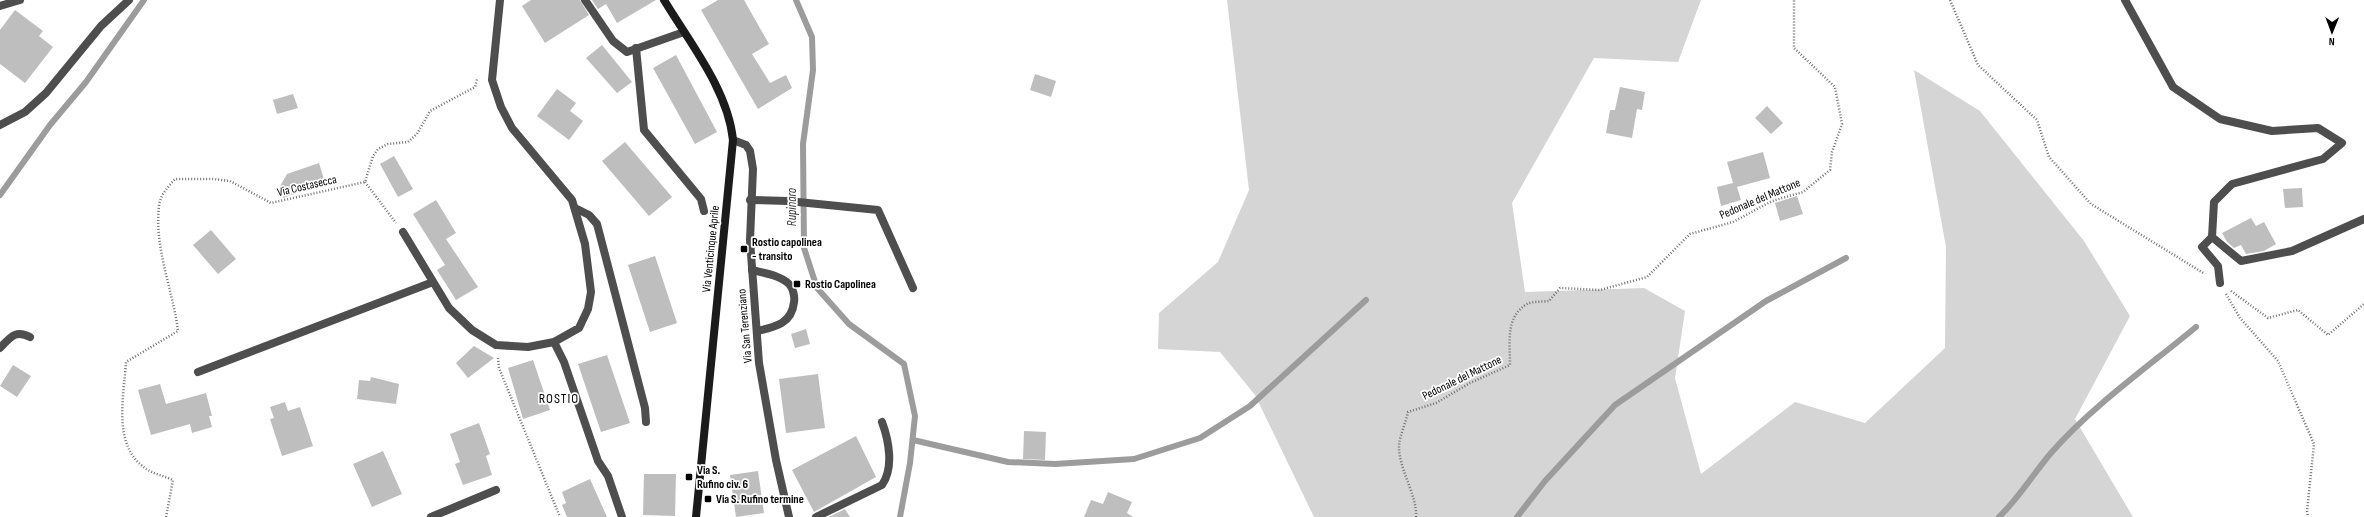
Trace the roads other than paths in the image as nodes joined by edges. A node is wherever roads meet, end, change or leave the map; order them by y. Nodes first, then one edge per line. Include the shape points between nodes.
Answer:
1 (20, 0) edge
2 (129, 0) edge
3 (500, 0) edge
4 (585, 0) edge
5 (664, 0) edge
6 (2125, 0) edge
7 (0, 6) edge
8 (684, 32) junction
9 (636, 48) junction
10 (0, 125) edge
11 (734, 140) junction
12 (750, 200) junction
13 (575, 208) junction
14 (704, 211) dead end
15 (2364, 220) edge
16 (403, 232) road end
17 (2212, 237) junction
18 (752, 270) junction
19 (433, 282) junction
20 (2220, 283) road end
21 (913, 288) dead end
22 (757, 331) junction
23 (30, 337) dead end
24 (554, 342) junction
25 (0, 348) edge
26 (198, 372) dead end
27 (646, 422) dead end
28 (882, 422) dead end
29 (496, 490) dead end
30 (431, 517) edge
31 (622, 517) edge
32 (696, 517) edge
33 (789, 517) edge
34 (816, 517) edge

1 - 7 street
2 - 10 street via 101,26 46,94 25,112
3 - 13 street via 492,80 494,87 512,128 572,200
4 - 9 street via 620,49 627,52
5 - 8 main road, Via Venticinque Aprile
6 - 17 street via 2173,88 2220,119 2272,131 2318,128 2342,143 2323,159 2232,184 2214,202
8 - 9 street
8 - 11 main road, Via Venticinque Aprile via 722,97 732,122
9 - 14 street via 644,130 701,199
11 - 12 street, Via San Terenziano via 746,145 750,151 753,169
11 - 32 main road, Via Venticinque Aprile
12 - 18 street, Via San Terenziano
12 - 21 street via 878,210
13 - 24 street via 585,244 591,292 588,309 579,328
13 - 27 street via 589,215 597,224 645,408
15 - 17 street via 2292,251 2241,261
16 - 19 street
17 - 20 street via 2202,247 2218,266
18 - 22 street, Via San Terenziano
18 - 22 street via 791,285 795,298 794,310 788,320 774,328
19 - 24 street via 450,308 472,330 496,345 528,347
19 - 26 street
22 - 33 street, Via San Terenziano via 763,386
23 - 25 street via 22,333 14,334
24 - 31 street via 564,362 598,461 608,476
28 - 34 street via 889,442 886,480 882,485
29 - 30 street

